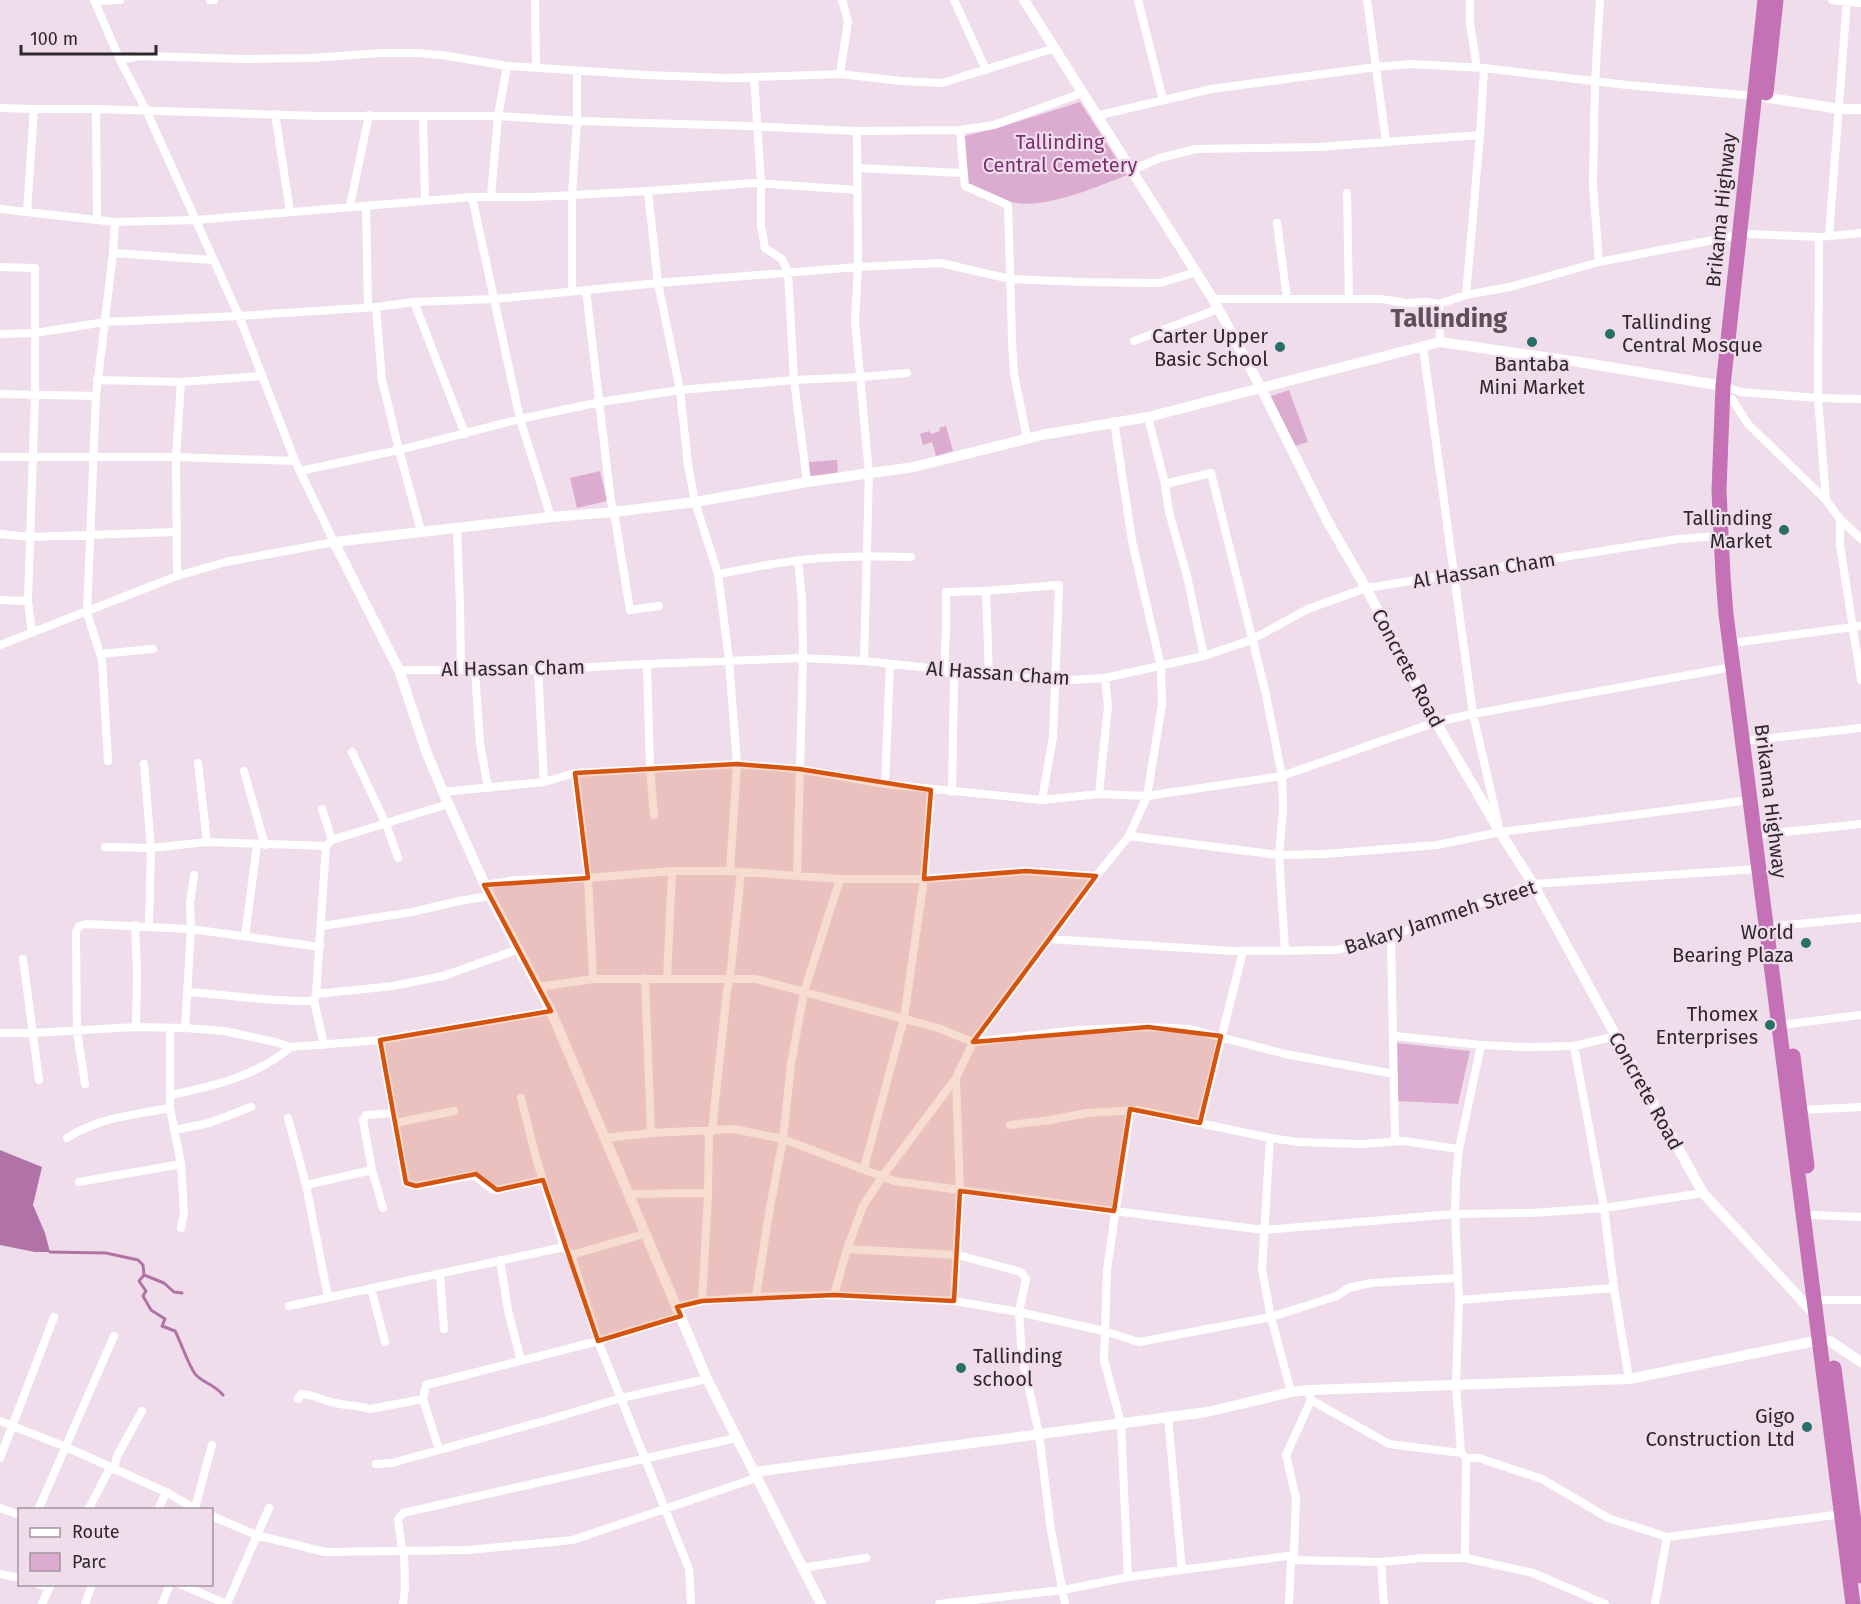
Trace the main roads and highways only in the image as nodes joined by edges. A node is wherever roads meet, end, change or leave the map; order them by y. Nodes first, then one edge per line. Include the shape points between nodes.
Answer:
1 (1765, 0) edge
2 (1776, 0) edge
3 (1760, 97) junction
4 (1730, 391) junction
5 (1825, 1340) junction
6 (1836, 1424) junction
7 (1860, 1554) edge
8 (1861, 1576) edge
9 (1853, 1604) edge

1 - 3 highway, Brikama Highway
2 - 3 highway, Brikama Highway
3 - 4 highway, Brikama Highway
4 - 5 highway, Brikama Highway via 1733,583 1801,1110
4 - 5 highway, Brikama Highway via 1720,447 1726,614 1817,1317
5 - 6 highway, Brikama Highway
6 - 7 highway, Brikama Highway
6 - 9 highway, Brikama Highway
7 - 8 highway, Brikama Highway

